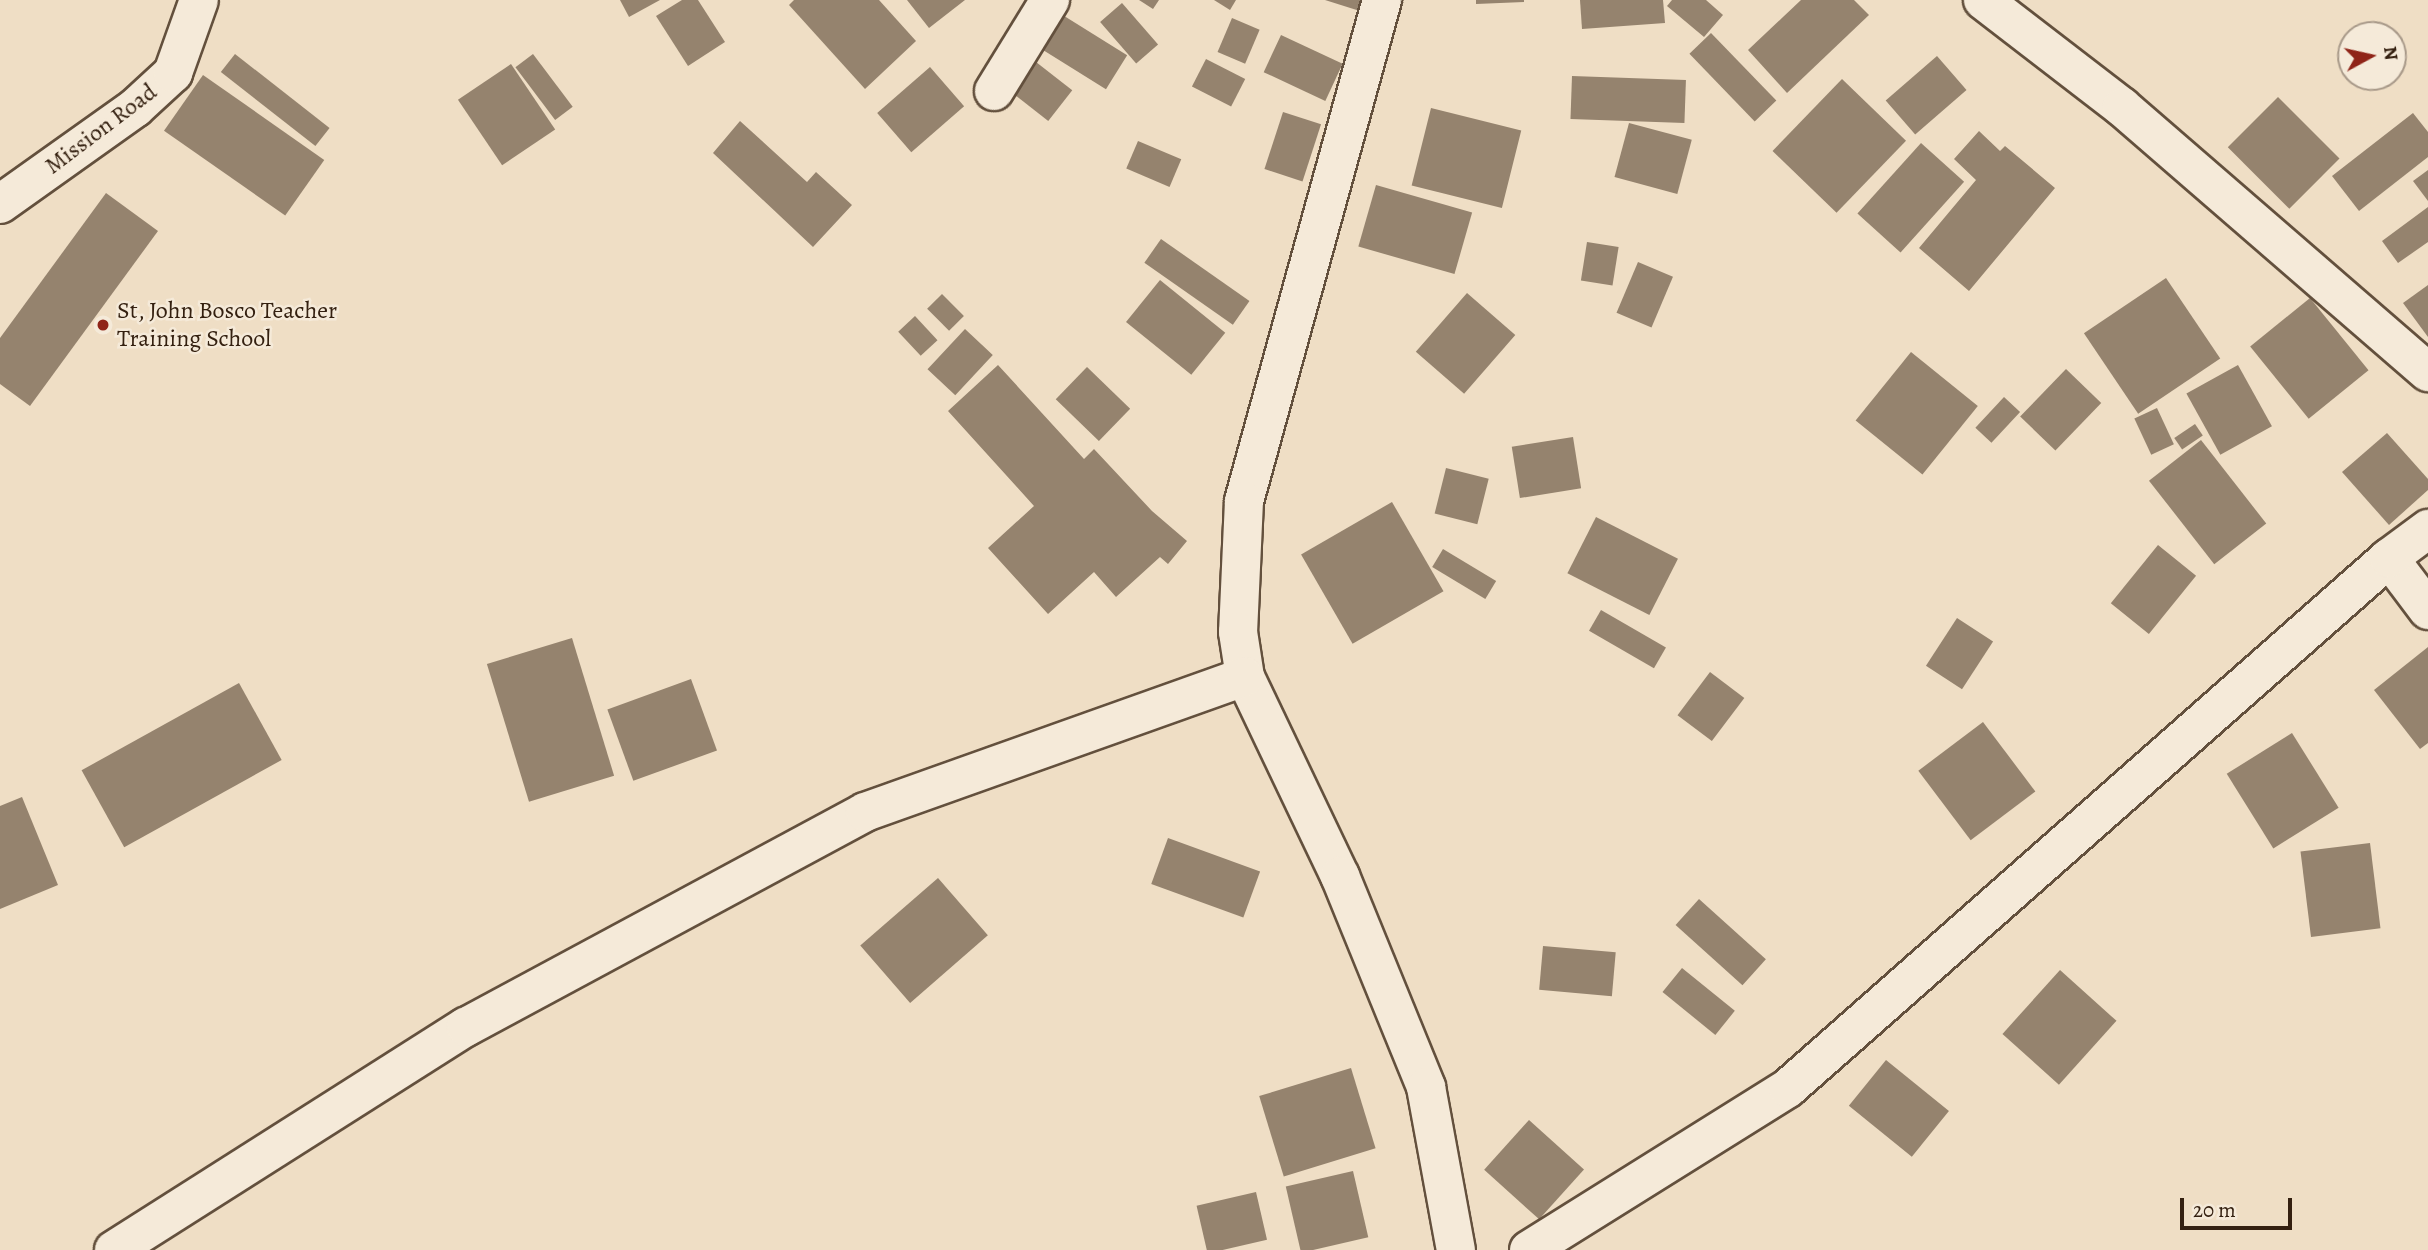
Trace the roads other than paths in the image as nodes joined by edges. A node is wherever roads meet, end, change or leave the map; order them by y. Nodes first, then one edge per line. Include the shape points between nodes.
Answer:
1 (199, 0) edge
2 (1050, 0) edge
3 (1382, 0) edge
4 (1983, 0) edge
5 (994, 91) dead end
6 (0, 204) edge
7 (2428, 372) edge
8 (2428, 529) edge
9 (2389, 558) junction
10 (2428, 610) edge
11 (1245, 677) junction
12 (114, 1250) edge
13 (1456, 1250) edge
14 (1529, 1250) edge

1 - 6 street, Mission Road via 173,72 135,108
2 - 5 street
3 - 11 street via 1244,501 1238,632
4 - 7 street via 2122,107
8 - 9 street
9 - 10 street
9 - 14 street via 1788,1088
11 - 12 street via 865,813 466,1027
11 - 13 street via 1340,876 1426,1087

